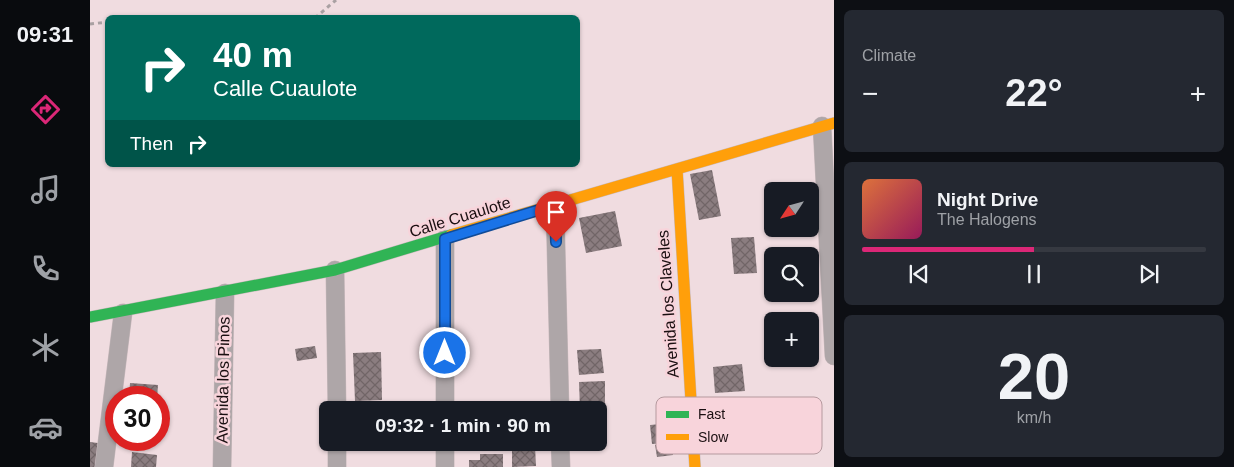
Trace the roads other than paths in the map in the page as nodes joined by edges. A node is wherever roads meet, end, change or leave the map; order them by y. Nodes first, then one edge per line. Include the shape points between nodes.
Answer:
1 (828, 125) edge
2 (676, 170) junction
3 (555, 205) junction
4 (445, 239) junction
5 (335, 270) junction
6 (225, 292) junction
7 (123, 312) junction
8 (90, 317) edge
9 (834, 356) edge
10 (691, 397) edge
11 (337, 401) edge
12 (445, 401) edge
13 (560, 401) edge
14 (337, 451) edge
15 (445, 451) edge
16 (560, 451) edge
17 (694, 454) edge
18 (104, 467) edge
19 (222, 467) edge
20 (338, 467) edge
21 (445, 467) edge
22 (561, 467) edge
23 (695, 467) edge

1 - 2 street, Calle Cuaulote
1 - 9 street
2 - 3 street, Calle Cuaulote
2 - 10 street, Avenida los Claveles
3 - 4 street, Calle Cuaulote
3 - 13 street
4 - 5 street, Calle Cuaulote
4 - 12 street
5 - 6 street, Calle Cuaulote
5 - 11 street
6 - 7 street, Calle Cuaulote
6 - 19 street, Avenida los Pinos
7 - 8 street, Calle Cuaulote
7 - 18 street
14 - 20 street
15 - 21 street
16 - 22 street
17 - 23 street, Avenida los Claveles

